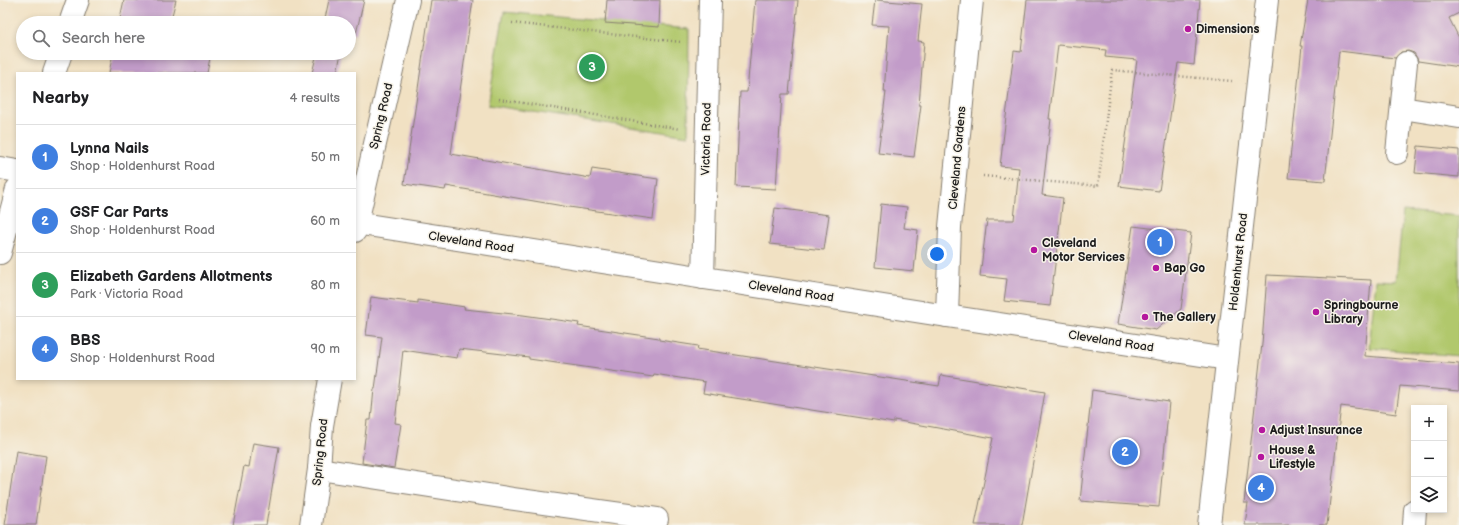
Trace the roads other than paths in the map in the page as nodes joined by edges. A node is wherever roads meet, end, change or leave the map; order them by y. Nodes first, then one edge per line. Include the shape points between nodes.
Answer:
1 (78, 0) edge
2 (408, 0) edge
3 (710, 0) edge
4 (972, 0) edge
5 (1267, 0) edge
6 (72, 16) edge
7 (58, 60) edge
8 (1406, 63) dead end
9 (54, 72) edge
10 (1402, 108) junction
11 (1459, 117) edge
12 (1397, 153) dead end
13 (0, 168) edge
14 (16, 171) edge
15 (16, 193) edge
16 (356, 222) edge
17 (356, 226) edge
18 (0, 253) edge
19 (703, 278) junction
20 (946, 316) junction
21 (1228, 358) junction
22 (330, 380) edge
23 (320, 469) junction
24 (1415, 513) edge
25 (657, 519) dead end
26 (311, 525) edge
27 (1209, 525) edge
28 (1414, 525) edge

1 - 6 street
2 - 16 street, Spring Road
3 - 19 street, Victoria Road
4 - 20 street, Cleveland Gardens via 950,227
5 - 21 street, Holdenhurst Road
7 - 9 street
8 - 10 street
10 - 11 street
10 - 12 street
13 - 14 street
15 - 18 street
17 - 19 street, Cleveland Road
19 - 20 street, Cleveland Road
20 - 21 street, Cleveland Road
21 - 27 street, Holdenhurst Road
22 - 23 street, Spring Road via 322,426
23 - 25 street
23 - 26 street, Spring Road
24 - 28 street

